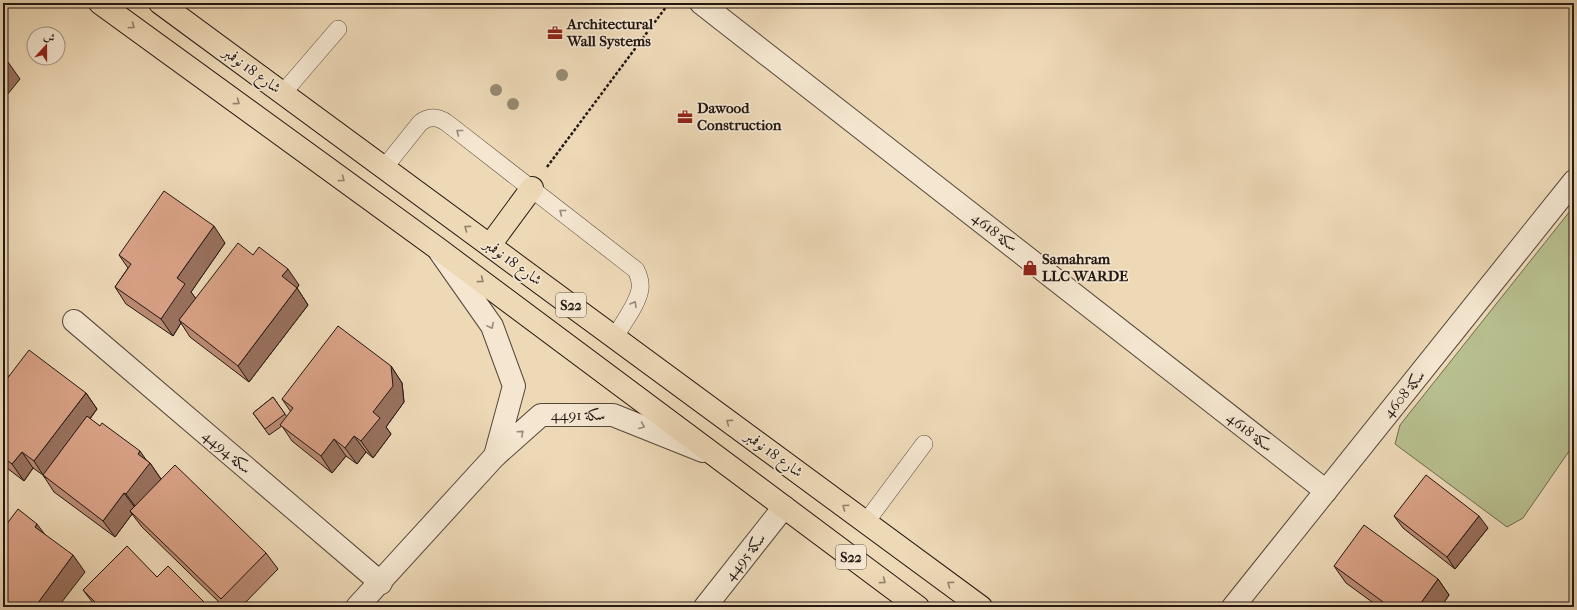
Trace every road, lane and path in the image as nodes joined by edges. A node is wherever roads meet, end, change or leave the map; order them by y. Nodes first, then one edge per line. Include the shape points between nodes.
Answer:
1 (100, 3) edge
2 (160, 3) edge
3 (669, 3) edge
4 (701, 3) edge
5 (338, 29) dead end
6 (283, 93) junction
7 (384, 168) junction
8 (1574, 181) edge
9 (532, 188) junction
10 (490, 245) junction
11 (437, 248) junction
12 (74, 321) dead end
13 (615, 337) junction
14 (924, 444) dead end
15 (495, 456) junction
16 (717, 456) junction
17 (1326, 491) junction
18 (784, 507) junction
19 (866, 522) junction
20 (381, 583) junction
21 (357, 607) edge
22 (705, 607) edge
23 (918, 607) edge
24 (981, 607) edge
25 (1234, 607) edge

1 -> 11 main road, S22
2 - 6 main road, شارع 18 نوفمبر / S22
3 - 9 path
4 - 17 street, سكة 4618
5 - 6 lane
6 - 7 main road, شارع 18 نوفمبر / S22
9 -> 7 lane via 446,123 433,117 420,123
10 -> 7 main road, شارع 18 نوفمبر / S22
8 - 17 street, سكة 4608
9 - 10 main road
13 -> 9 lane via 638,297 640,279 636,270
10 - 13 main road, شارع 18 نوفمبر / S22
11 -> 15 street, سكة 4491 via 492,326 514,386
11 -> 16 main road, S22
12 - 20 street, سكة 4494
19 -> 13 main road, شارع 18 نوفمبر / S22
14 - 19 lane
15 -> 16 street, سكة 4491 via 541,415 613,415
15 - 20 street, سكة 4491
16 - 18 main road, S22
17 - 25 street, سكة 4608
18 - 22 street, سكة 4495
18 -> 23 main road, S22
24 -> 19 main road, شارع 18 نوفمبر / S22
20 - 21 street, سكة 4491

